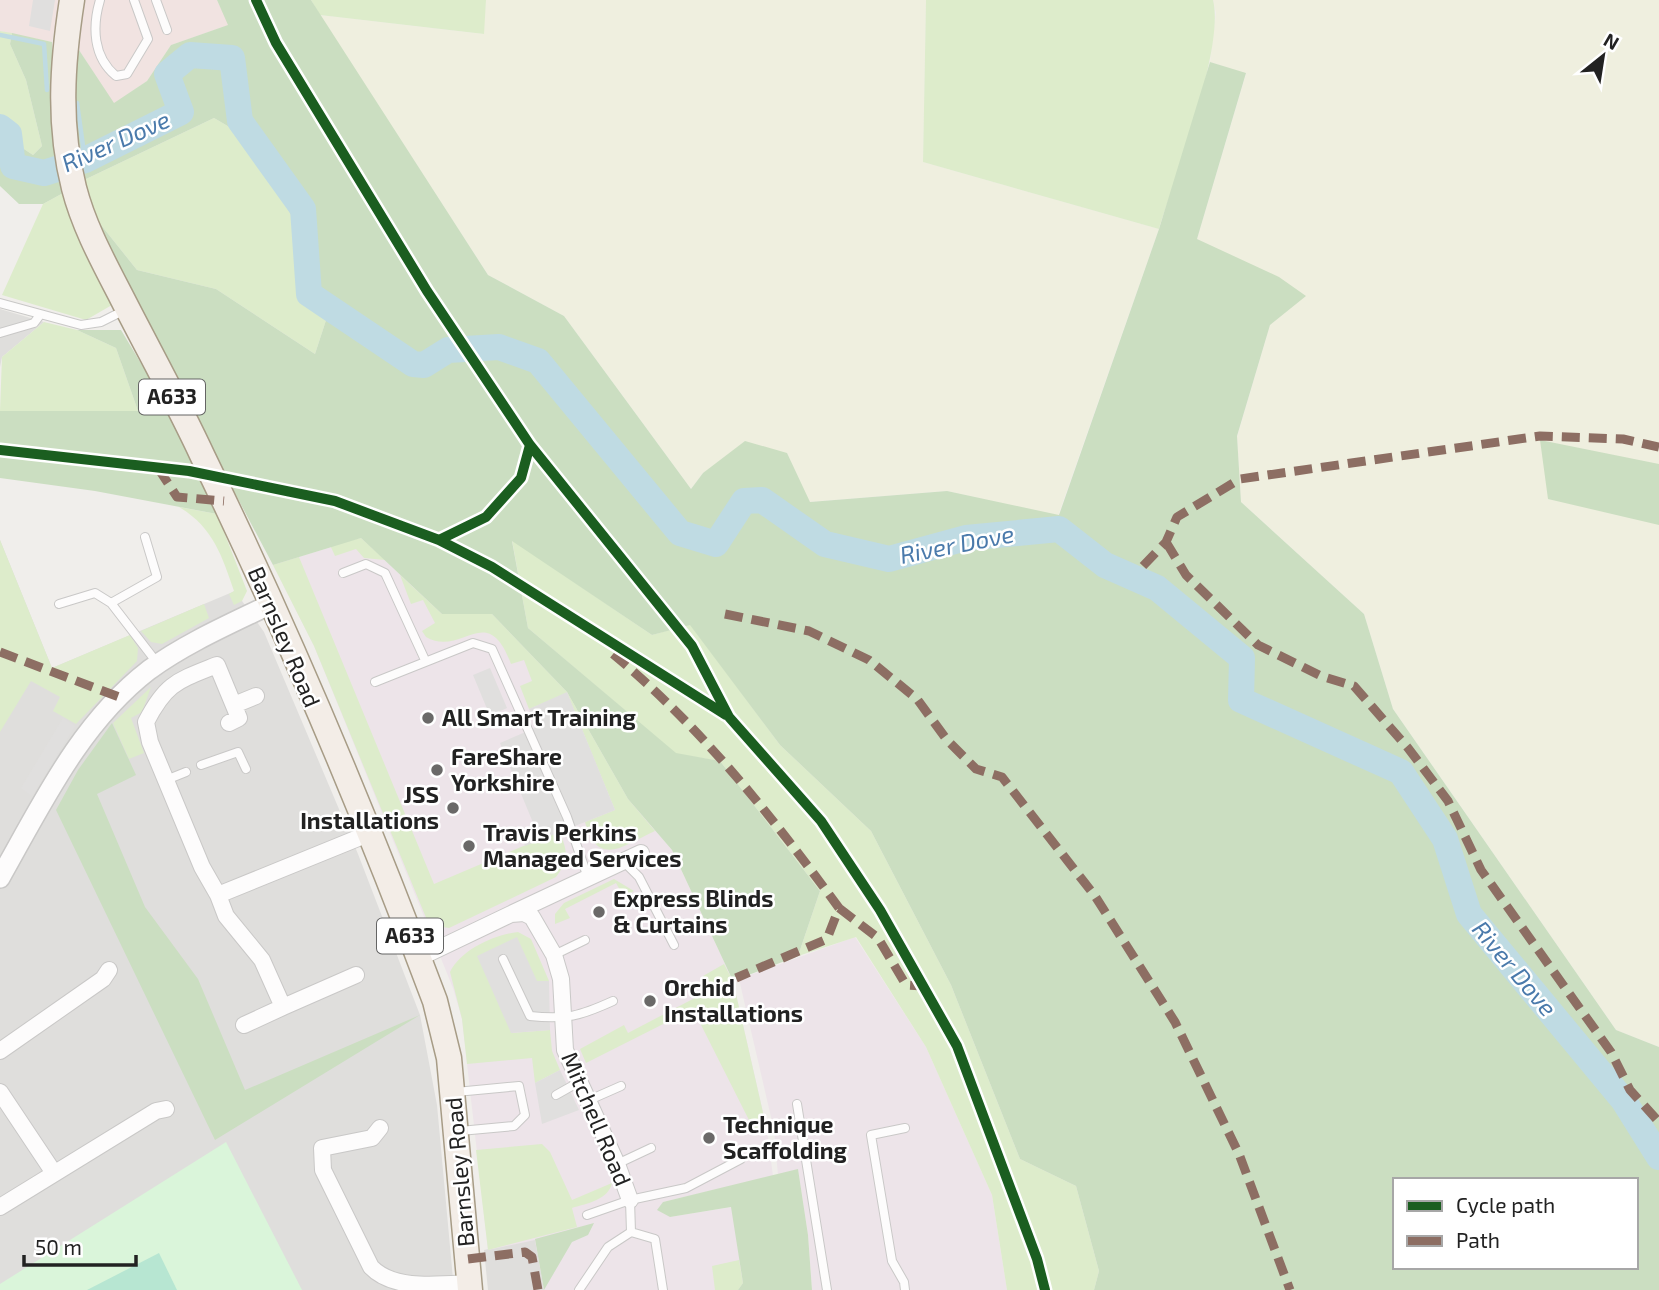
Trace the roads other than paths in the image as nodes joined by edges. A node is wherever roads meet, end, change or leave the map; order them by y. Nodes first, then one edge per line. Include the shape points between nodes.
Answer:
1 (72, 0) edge
2 (100, 0) edge
3 (134, 0) edge
4 (156, 0) edge
5 (167, 30) dead end
6 (0, 303) edge
7 (128, 309) junction
8 (40, 315) junction
9 (0, 333) edge
10 (145, 537) dead end
11 (343, 573) dead end
12 (111, 603) junction
13 (59, 604) dead end
14 (271, 604) junction
15 (425, 660) junction
16 (158, 664) junction
17 (374, 682) dead end
18 (256, 696) dead end
19 (234, 705) junction
20 (229, 723) dead end
21 (201, 765) dead end
22 (246, 769) dead end
23 (186, 772) dead end
24 (166, 780) junction
25 (368, 834) junction
26 (641, 853) dead end
27 (623, 861) junction
28 (3, 868) edge
29 (588, 878) junction
30 (218, 895) junction
31 (511, 914) junction
32 (585, 940) dead end
33 (674, 945) dead end
34 (554, 955) junction
35 (419, 958) junction
36 (503, 959) dead end
37 (109, 970) dead end
38 (356, 975) dead end
39 (612, 1001) dead end
40 (283, 1007) junction
41 (562, 1019) junction
42 (244, 1025) dead end
43 (0, 1051) edge
44 (579, 1082) junction
45 (621, 1086) dead end
46 (0, 1092) edge
47 (453, 1092) junction
48 (556, 1095) dead end
49 (587, 1101) junction
50 (797, 1104) dead end
51 (166, 1109) dead end
52 (380, 1128) dead end
53 (905, 1128) dead end
54 (457, 1132) junction
55 (651, 1148) dead end
56 (741, 1159) dead end
57 (617, 1164) junction
58 (54, 1173) junction
59 (630, 1200) junction
60 (0, 1207) edge
61 (587, 1215) dead end
62 (631, 1231) junction
63 (470, 1287) edge
64 (579, 1290) edge
65 (663, 1290) edge
66 (827, 1290) edge
67 (905, 1290) edge

1 - 7 main road, Barnsley Road / A633 via 63,55 65,145 75,191
2 - 3 lane via 95,39 106,67 116,76 127,74 149,39
4 - 5 lane
6 - 8 lane
7 - 8 lane via 101,322 81,325
7 - 14 main road, Barnsley Road / A633
8 - 9 lane via 34,323
10 - 12 lane via 157,577
11 - 15 lane via 366,564 386,573
12 - 13 lane via 95,593
12 - 16 lane
14 - 16 street
14 - 25 main road, Barnsley Road / A633
15 - 17 lane
15 - 29 lane via 473,643 492,649 567,817
16 - 28 street via 118,697 82,740
18 - 19 street
19 - 20 street via 239,718
19 - 24 street via 217,665 179,680 159,695 146,722
21 - 22 lane via 238,751
23 - 24 lane
24 - 30 street
25 - 30 street
25 - 35 main road, Barnsley Road / A633
26 - 27 street
27 - 29 street
27 - 33 lane via 639,877
29 - 31 street
30 - 40 street via 226,916 262,960
31 - 34 street, Mitchell Road via 532,917
31 - 35 street
32 - 34 lane
34 - 41 street, Mitchell Road via 561,979
35 - 47 main road, Barnsley Road / A633 via 443,1030
36 - 41 lane via 530,1016
37 - 43 street via 103,979
38 - 40 street
39 - 41 lane
40 - 42 street
41 - 44 street, Mitchell Road via 565,1050
44 - 48 lane
44 - 49 street, Mitchell Road
45 - 49 lane
46 - 58 street
47 - 54 main road, Barnsley Road / A633
47 - 54 lane via 519,1086 523,1104 524,1115 514,1126
49 - 57 street, Mitchell Road
50 - 66 lane
51 - 58 street
52 - 63 street via 372,1138 322,1147 323,1170 371,1267 380,1280 398,1288
53 - 67 lane via 871,1135 892,1261
54 - 63 main road, Barnsley Road / A633
55 - 57 lane
56 - 59 lane via 686,1188
57 - 59 street, Mitchell Road
58 - 60 street
59 - 61 lane
59 - 62 lane
62 - 64 lane via 608,1247
62 - 65 lane via 655,1239

